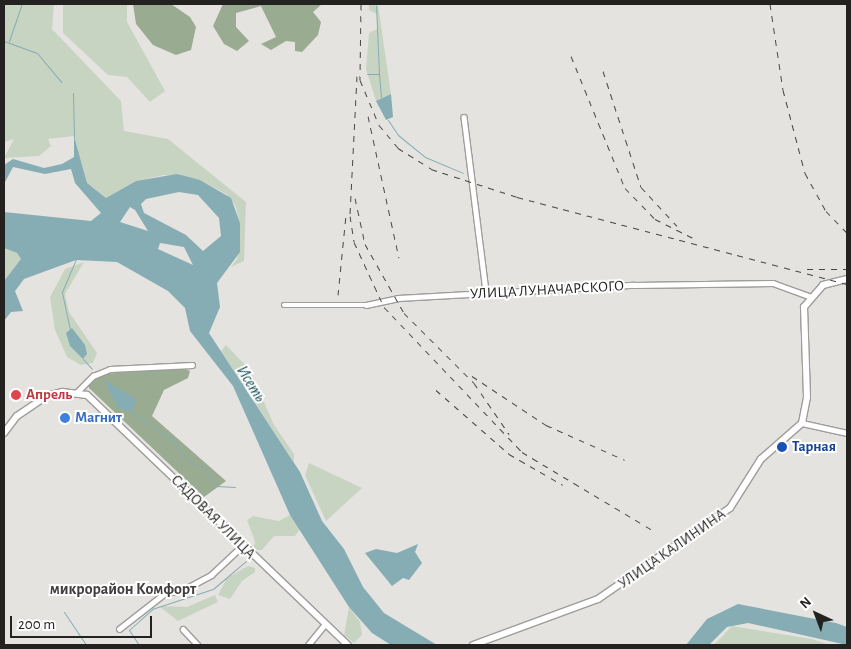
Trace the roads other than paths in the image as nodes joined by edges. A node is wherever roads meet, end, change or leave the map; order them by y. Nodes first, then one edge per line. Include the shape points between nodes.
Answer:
1 (464, 116) dead end
2 (847, 279) edge
3 (486, 292) junction
4 (809, 296) junction
5 (284, 305) dead end
6 (192, 365) dead end
7 (77, 392) junction
8 (802, 423) junction
9 (4, 433) edge
10 (847, 433) edge
11 (242, 546) junction
12 (324, 625) junction
13 (119, 629) dead end
14 (183, 629) dead end
15 (198, 645) edge
16 (308, 645) edge
17 (348, 645) edge
18 (473, 645) edge

1 - 3 street
2 - 4 main road via 823,285
3 - 4 street, УЛИЦА ЛУНАЧАРСКОГО via 773,283
3 - 5 street, УЛИЦА ЛУНАЧАРСКОГО via 398,298 366,305
4 - 8 main road via 803,320 807,397
6 - 7 street via 110,369 94,376
7 - 9 main road via 62,392 32,404
7 - 11 main road, САДОВАЯ УЛИЦА via 97,402
8 - 10 street
8 - 18 main road, УЛИЦА КАЛИНИНА via 761,459 716,520 618,588 577,609
11 - 12 main road, САДОВАЯ УЛИЦА
11 - 13 street via 212,575 158,597
12 - 16 street
12 - 17 main road, САДОВАЯ УЛИЦА
14 - 15 street

